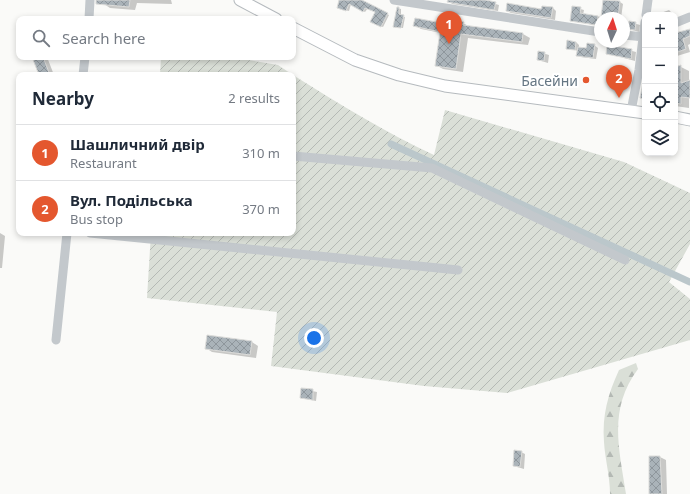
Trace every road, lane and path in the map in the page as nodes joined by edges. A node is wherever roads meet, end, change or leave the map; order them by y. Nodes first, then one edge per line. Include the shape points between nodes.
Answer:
1 (90, 0) edge
2 (240, 0) edge
3 (396, 0) edge
4 (648, 0) edge
5 (646, 12) edge
6 (89, 16) edge
7 (270, 16) edge
8 (690, 17) edge
9 (678, 22) edge
10 (296, 30) edge
11 (594, 31) edge
12 (630, 36) edge
13 (642, 38) edge
14 (642, 48) edge
15 (85, 60) edge
16 (83, 72) edge
17 (631, 111) junction
18 (642, 113) edge
19 (678, 118) edge
20 (690, 120) edge
21 (296, 156) edge
22 (67, 236) edge
23 (120, 236) edge
24 (626, 260) dead end
25 (458, 270) dead end
26 (56, 340) dead end

1 - 6 street
2 - 7 main road
3 - 11 street
4 - 5 street
8 - 9 street
10 - 17 main road via 355,60 399,75 445,86
12 - 13 street
14 - 17 street
15 - 16 street
17 - 18 main road
19 - 20 main road
21 - 24 street via 432,168
22 - 26 street
23 - 25 street

